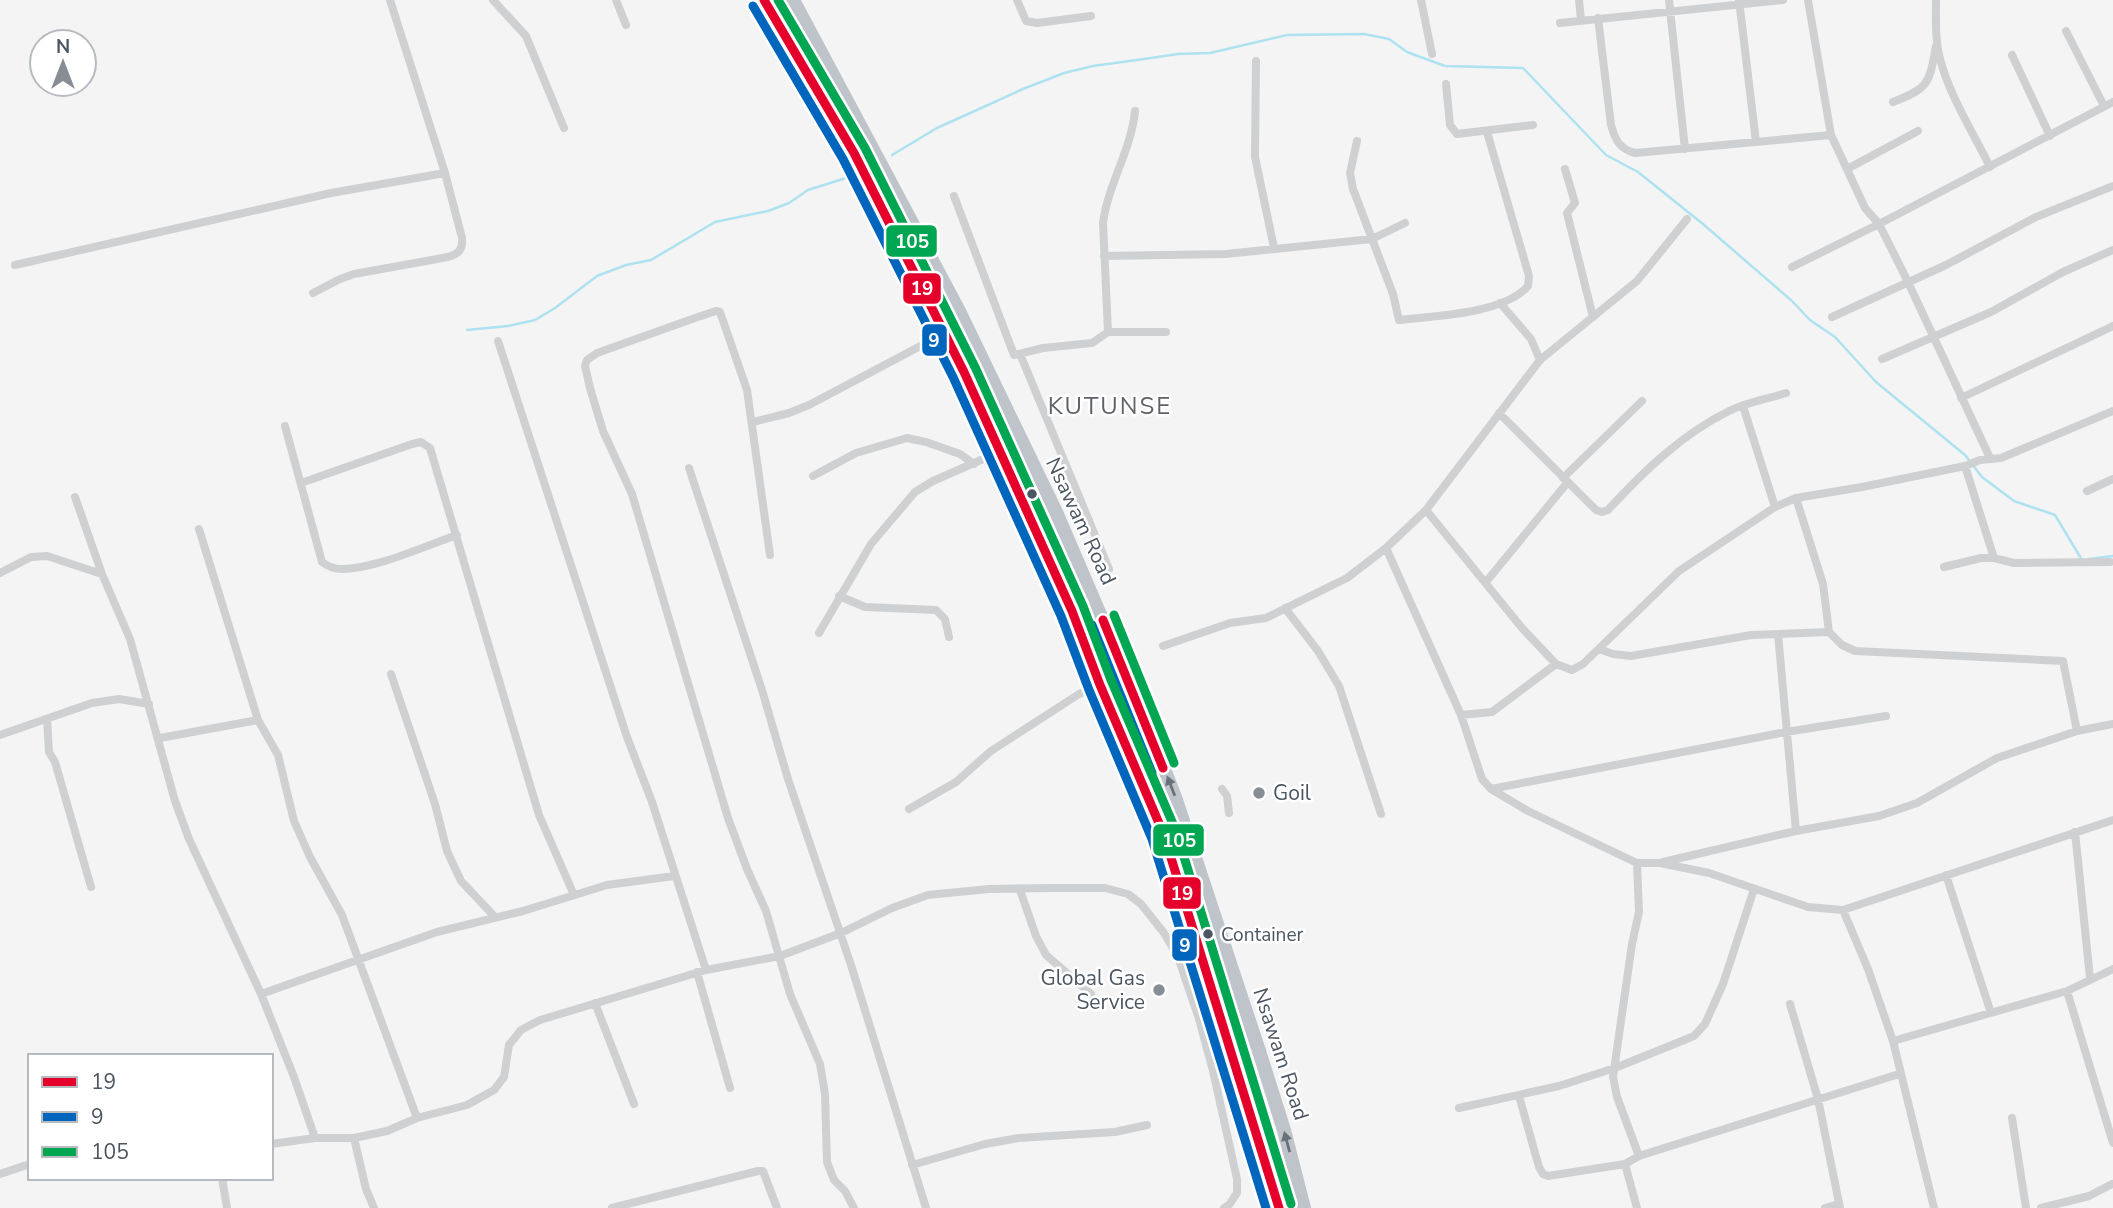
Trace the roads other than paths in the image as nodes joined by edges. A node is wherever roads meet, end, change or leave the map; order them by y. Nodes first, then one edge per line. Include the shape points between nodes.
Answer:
1 (390, 0) edge
2 (493, 0) edge
3 (616, 0) edge
4 (764, 0) edge
5 (793, 0) edge
6 (1017, 0) edge
7 (1421, 0) edge
8 (1579, 0) edge
9 (1669, 0) edge
10 (1783, 0) edge
11 (1808, 0) edge
12 (1936, 0) edge
13 (1739, 1) edge
14 (1671, 11) junction
15 (1091, 16) dead end
16 (1598, 18) junction
17 (1581, 20) junction
18 (1560, 23) dead end
19 (626, 25) dead end
20 (2066, 31) dead end
21 (1937, 43) junction
22 (1432, 54) dead end
23 (2012, 55) dead end
24 (1256, 61) dead end
25 (1446, 84) dead end
26 (1893, 102) dead end
27 (2109, 104) edge
28 (1135, 111) dead end
29 (1532, 125) dead end
30 (564, 128) dead end
31 (1917, 131) dead end
32 (1487, 132) junction
33 (1831, 135) junction
34 (2050, 136) junction
35 (1356, 141) dead end
36 (1756, 142) junction
37 (1685, 149) junction
38 (1990, 167) junction
39 (1565, 169) dead end
40 (1847, 169) junction
41 (444, 173) junction
42 (2113, 186) edge
43 (954, 196) dead end
44 (1687, 219) dead end
45 (1405, 223) dead end
46 (1879, 224) junction
47 (1371, 239) junction
48 (1274, 248) junction
49 (2113, 250) edge
50 (1104, 256) junction
51 (15, 265) dead end
52 (1791, 267) dead end
53 (1908, 282) junction
54 (313, 293) dead end
55 (1500, 303) junction
56 (959, 310) junction
57 (1593, 317) junction
58 (1832, 317) dead end
59 (942, 326) junction
60 (2113, 326) edge
61 (1108, 332) junction
62 (1166, 332) dead end
63 (1932, 338) junction
64 (498, 341) dead end
65 (1020, 354) junction
66 (1882, 359) dead end
67 (1540, 360) junction
68 (1787, 393) dead end
69 (1961, 398) junction
70 (1642, 401) dead end
71 (1743, 406) junction
72 (2113, 411) edge
73 (1499, 413) junction
74 (753, 422) junction
75 (285, 426) dead end
76 (999, 452) junction
77 (1990, 458) junction
78 (974, 464) junction
79 (1967, 466) junction
80 (689, 468) dead end
81 (813, 475) dead end
82 (2113, 479) edge
83 (1565, 481) junction
84 (301, 483) junction
85 (2087, 491) dead end
86 (75, 497) dead end
87 (1796, 498) junction
88 (1775, 507) junction
89 (1426, 510) junction
90 (199, 529) dead end
91 (457, 535) junction
92 (1386, 548) junction
93 (770, 555) dead end
94 (1994, 558) junction
95 (2110, 562) dead end
96 (1944, 568) dead end
97 (1109, 569) dead end
98 (0, 573) edge
99 (102, 574) junction
100 (1486, 582) junction
101 (839, 596) junction
102 (1285, 608) junction
103 (1829, 632) junction
104 (819, 633) dead end
105 (1778, 634) junction
106 (949, 637) dead end
107 (1163, 646) dead end
108 (1599, 649) junction
109 (1556, 664) junction
110 (391, 674) dead end
111 (1100, 685) junction
112 (149, 704) junction
113 (1461, 715) junction
114 (1886, 716) dead end
115 (47, 719) junction
116 (258, 720) junction
117 (2113, 724) edge
118 (2077, 731) junction
119 (1786, 732) junction
120 (0, 735) edge
121 (160, 738) junction
122 (1222, 789) dead end
123 (1491, 789) junction
124 (909, 809) dead end
125 (1229, 813) dead end
126 (1381, 814) dead end
127 (2113, 820) edge
128 (1796, 831) junction
129 (2075, 832) junction
130 (1637, 863) junction
131 (1660, 863) junction
132 (1946, 875) junction
133 (674, 876) junction
134 (91, 887) dead end
135 (1754, 889) junction
136 (1020, 890) junction
137 (575, 895) junction
138 (1843, 909) junction
139 (495, 917) junction
140 (841, 933) junction
141 (1201, 949) junction
142 (780, 956) junction
143 (1178, 957) junction
144 (358, 960) junction
145 (2113, 969) edge
146 (706, 970) junction
147 (697, 972) junction
148 (2090, 978) junction
149 (2067, 991) junction
150 (1091, 993) dead end
151 (261, 994) junction
152 (595, 1003) junction
153 (1790, 1004) dead end
154 (1991, 1013) junction
155 (1892, 1041) junction
156 (1615, 1068) junction
157 (1899, 1074) junction
158 (730, 1088) dead end
159 (1519, 1096) junction
160 (1818, 1099) junction
161 (634, 1104) dead end
162 (1459, 1108) dead end
163 (417, 1118) junction
164 (2012, 1118) dead end
165 (1147, 1125) dead end
166 (315, 1138) junction
167 (354, 1138) junction
168 (2113, 1143) edge
169 (273, 1144) edge
170 (1639, 1156) junction
171 (1625, 1164) junction
172 (28, 1165) edge
173 (912, 1165) junction
174 (0, 1173) edge
175 (222, 1180) edge
176 (2113, 1185) edge
177 (1839, 1206) edge
178 (227, 1208) edge
179 (374, 1208) edge
180 (612, 1208) edge
181 (777, 1208) edge
182 (854, 1208) edge
183 (926, 1208) edge
184 (1224, 1208) edge
185 (1279, 1208) edge
186 (1304, 1208) edge
187 (1637, 1208) edge
188 (1825, 1208) edge
189 (1934, 1208) edge
190 (2026, 1208) edge
191 (2041, 1208) edge

1 - 41 street
2 - 30 street via 526,36
3 - 19 street
4 - 59 highway via 854,153
5 - 56 highway, Nsawam Road
6 - 15 street via 1026,21
7 - 22 street
8 - 17 street
9 - 14 street
10 - 13 street
11 - 33 street
12 - 21 street
13 - 14 street
13 - 36 street
14 - 16 street
14 - 37 street
16 - 17 street
16 - 37 street via 1616,140 1635,153
17 - 18 street
20 - 27 street
21 - 26 street via 1924,88
21 - 38 street via 1949,83
23 - 34 street
24 - 48 street via 1255,157
25 - 32 street via 1454,131
27 - 34 street
28 - 50 street via 1130,141 1105,208
29 - 32 street
31 - 40 street
32 - 55 street via 1529,279 1525,290
33 - 36 street
33 - 40 street
34 - 38 street
35 - 47 street via 1350,173
36 - 37 street
38 - 46 street
39 - 57 street via 1575,203 1567,213
40 - 46 street via 1865,208
41 - 51 street via 278,205
41 - 54 street via 462,238 461,251 365,271
42 - 53 street via 2036,217
43 - 65 street via 1014,355
44 - 57 street via 1637,281
45 - 47 street
46 - 52 street
46 - 53 street
47 - 48 street
47 - 55 street via 1399,320
48 - 50 street via 1226,254
49 - 63 street
50 - 61 street
53 - 58 street
53 - 63 street
55 - 67 street via 1531,339
56 - 59 highway
186 -> 56 highway, Nsawam Road via 1264,1064 1175,797 1056,512
57 - 67 street
59 - 74 street via 809,405
59 - 76 highway
60 - 69 street
61 - 62 street
61 - 65 street via 1092,343
63 - 66 street
63 - 69 street
64 - 133 street
65 - 97 street
67 - 73 street
68 - 71 street
69 - 77 street
70 - 83 street
71 - 83 street via 1695,431 1638,477 1608,510 1596,510
71 - 88 street
72 - 77 street via 2001,458
73 - 83 street
73 - 89 street
74 - 93 street
74 - 142 street via 741,369 718,311 604,351 586,363 603,431 632,494 728,818
75 - 84 street
76 - 78 street
76 - 111 highway via 1072,611
77 - 79 street
78 - 81 street via 946,448 907,438 856,453
78 - 101 street via 915,492 870,544
79 - 87 street
79 - 94 street
80 - 140 street
82 - 85 street
83 - 100 street
84 - 91 street via 322,562 329,567 367,565
84 - 91 street via 425,443
86 - 99 street
87 - 88 street
87 - 103 street via 1823,584
88 - 108 street via 1679,571
89 - 92 street
89 - 100 street
90 - 116 street
91 - 137 street via 539,815
92 - 102 street via 1348,578
92 - 113 street
94 - 95 street via 2014,563
94 - 96 street
98 - 99 street via 31,557 47,556
99 - 112 street via 130,639
100 - 109 street
101 - 104 street
101 - 106 street via 865,607 936,610 945,619
102 - 107 street via 1266,618 1239,620
102 - 126 street via 1339,686
103 - 105 street
103 - 118 street via 1855,651 2063,661
105 - 108 street via 1631,656
105 - 119 street
108 - 109 street via 1572,670
109 - 113 street via 1492,712
110 - 139 street via 447,851 461,881
111 - 124 street via 991,751 956,782
111 - 141 highway via 1164,835
112 - 115 street via 120,699
112 - 121 street
113 - 123 street via 1482,779
114 - 119 street
115 - 120 street
115 - 134 street via 49,752
116 - 121 street
116 - 144 street via 278,755 294,821 342,915
117 - 118 street
118 - 128 street via 1997,758 1899,810
119 - 123 street
119 - 128 street
121 - 151 street via 189,839
122 - 125 street
123 - 130 street
127 - 129 street
128 - 131 street
129 - 132 street
129 - 148 street
130 - 131 street
130 - 156 street via 1639,912
131 - 135 street
132 - 138 street
132 - 154 street
133 - 137 street via 607,885
133 - 146 street
135 - 138 street via 1808,907
135 - 156 street via 1705,1024 1694,1036
136 - 140 street via 928,895
136 - 143 street via 1105,888 1128,894 1141,904
136 - 150 street via 1046,955
137 - 139 street
138 - 155 street
139 - 144 street
140 - 142 street
140 - 173 street
141 - 143 street
141 - 185 highway
142 - 146 street
142 - 182 street via 790,994 820,1065 827,1162
143 - 184 street via 1210,1058 1233,1157 1237,1193
144 - 151 street
144 - 163 street
145 - 148 street
146 - 147 street
147 - 152 street
147 - 158 street
148 - 149 street
149 - 154 street
149 - 168 street
151 - 166 street
152 - 161 street
152 - 163 street via 521,1030 509,1045 504,1077 494,1090 467,1105
153 - 160 street
154 - 155 street
155 - 157 street
156 - 159 street
156 - 170 street via 1614,1087
157 - 160 street
157 - 189 street
159 - 162 street
159 - 171 street via 1543,1174
160 - 170 street
160 - 177 street
163 - 167 street
164 - 190 street
165 - 173 street via 1115,1132 1019,1138
166 - 167 street
166 - 169 street
167 - 179 street
170 - 171 street
171 - 187 street
172 - 174 street
173 - 183 street
175 - 178 street
176 - 191 street
177 - 188 street
180 - 181 street via 763,1171

